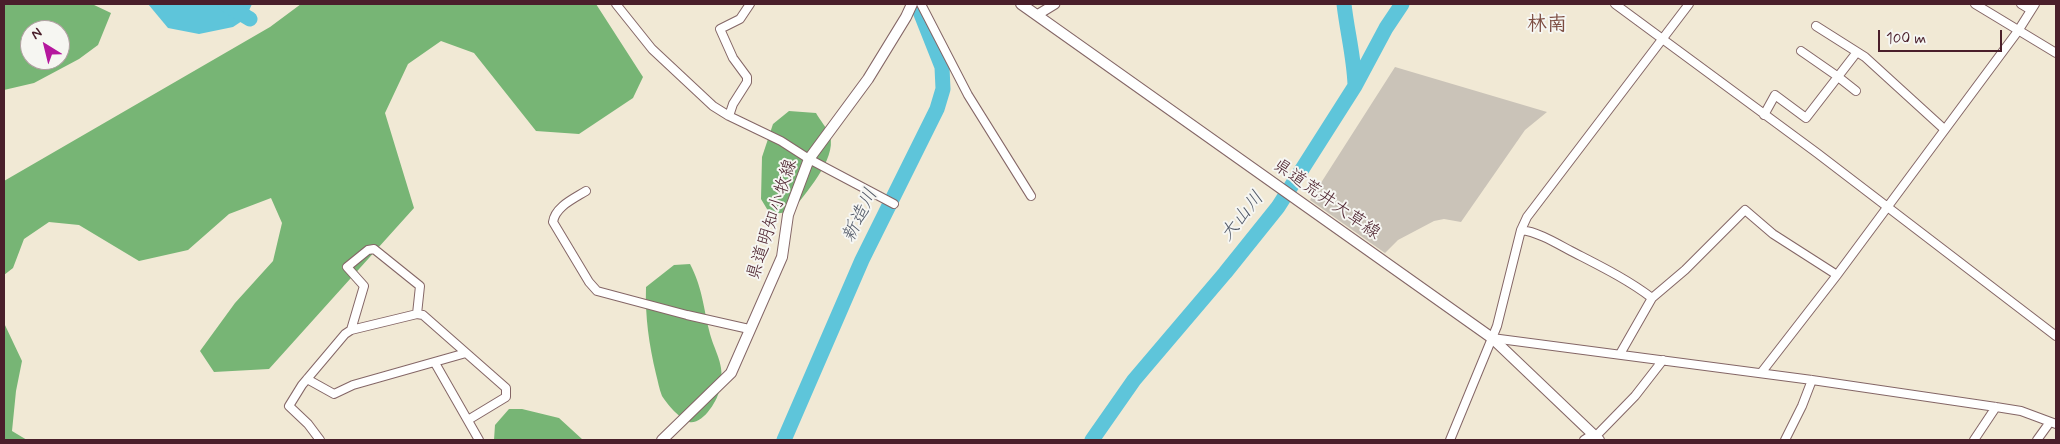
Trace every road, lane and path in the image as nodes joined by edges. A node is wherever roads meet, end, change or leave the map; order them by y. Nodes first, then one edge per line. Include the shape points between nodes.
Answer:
1 (616, 4) edge
2 (750, 4) edge
3 (912, 4) edge
4 (921, 4) edge
5 (1021, 4) edge
6 (1055, 4) edge
7 (1615, 4) edge
8 (1689, 4) edge
9 (1975, 4) edge
10 (2021, 4) edge
11 (2033, 7) edge
12 (1037, 16) junction
13 (1816, 26) dead end
14 (2018, 31) junction
15 (1662, 39) junction
16 (1801, 51) dead end
17 (1857, 52) junction
18 (2056, 53) edge
19 (1837, 76) junction
20 (1856, 91) dead end
21 (1764, 115) junction
22 (728, 116) junction
23 (1944, 129) junction
24 (809, 158) junction
25 (586, 191) dead end
26 (1031, 196) dead end
27 (894, 204) dead end
28 (1886, 207) junction
29 (1521, 230) junction
30 (1837, 274) junction
31 (1652, 298) junction
32 (417, 314) junction
33 (750, 329) junction
34 (351, 330) junction
35 (2056, 336) edge
36 (1492, 338) junction
37 (466, 353) junction
38 (1620, 354) junction
39 (1663, 360) junction
40 (435, 363) junction
41 (1761, 373) junction
42 (308, 379) junction
43 (1812, 380) junction
44 (1996, 407) junction
45 (468, 420) junction
46 (2053, 423) edge
47 (1593, 438) edge
48 (666, 439) edge
49 (320, 440) edge
50 (479, 440) edge
51 (1450, 440) edge
52 (1785, 440) edge
53 (1974, 440) edge
54 (2037, 440) edge

1 - 22 street via 652,49 706,100
2 - 22 street via 740,18 720,29 748,82
3 - 24 main road, 県道明知小牧線 via 868,79
4 - 26 street via 968,95
5 - 12 main road, 県道荒井大草線
6 - 12 street
7 - 15 street
8 - 15 street
9 - 14 street
10 - 11 street
11 - 14 street
12 - 36 main road, 県道荒井大草線
13 - 17 street
14 - 18 street
14 - 23 street
15 - 21 street
15 - 29 street via 1527,217
16 - 19 street
17 - 19 street
17 - 23 street
19 - 20 street
19 - 21 street via 1806,118 1775,95
21 - 28 street
22 - 24 street
23 - 28 street
24 - 27 street
24 - 33 main road, 県道明知小牧線 via 788,215 782,256
25 - 33 street via 558,210 553,222 597,291
28 - 30 street
28 - 35 street
29 - 31 street via 1552,241 1632,282
29 - 36 street
30 - 31 street via 1773,234 1745,210
30 - 41 street
31 - 38 street
32 - 34 street
32 - 34 street via 420,286 374,249 368,250 347,267 364,286
32 - 37 street via 423,315
33 - 48 main road, 県道明知小牧線 via 731,373
34 - 42 street
36 - 38 street
36 - 47 main road, 県道荒井大草線
36 - 51 street
37 - 40 street
37 - 45 street via 506,388 506,397
38 - 39 street
39 - 41 street
39 - 47 street via 1635,396
40 - 42 street via 353,385 334,394
40 - 45 street
41 - 43 street
42 - 49 street via 289,406
43 - 44 street
43 - 52 street
44 - 46 street via 2021,411
44 - 53 street
45 - 50 street
46 - 54 street

